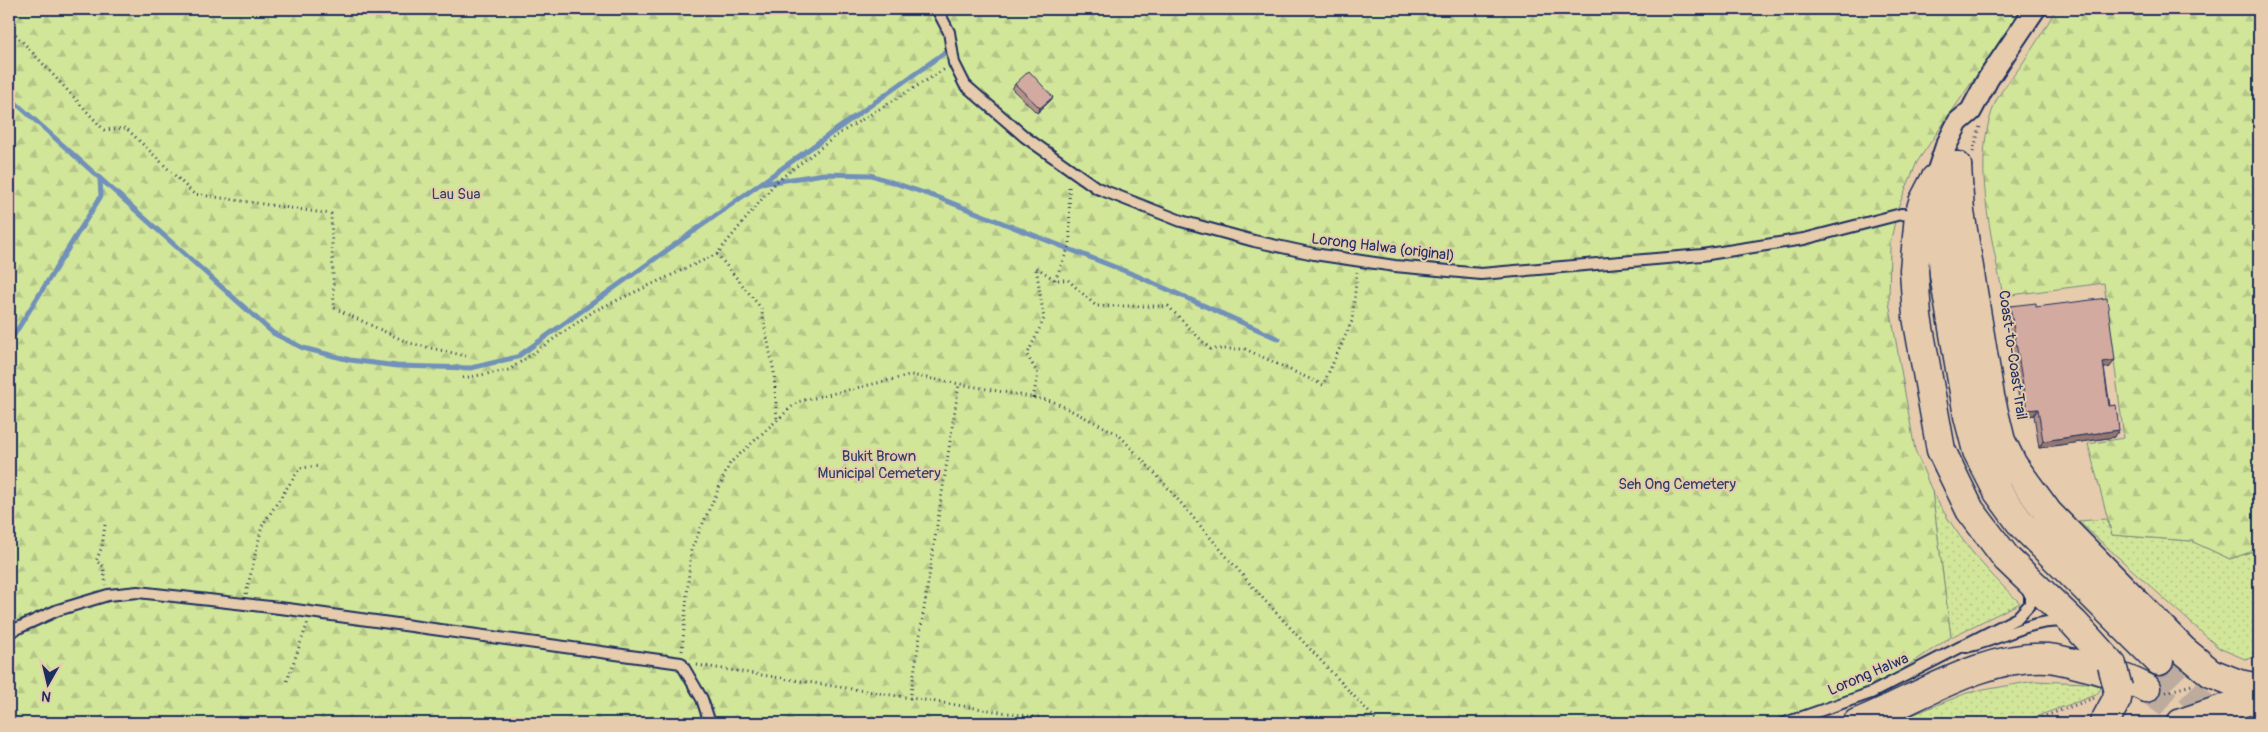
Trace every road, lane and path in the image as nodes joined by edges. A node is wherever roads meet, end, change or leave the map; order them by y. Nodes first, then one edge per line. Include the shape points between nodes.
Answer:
1 (16, 9) edge
2 (937, 9) edge
3 (2035, 9) edge
4 (9, 14) edge
5 (9, 27) edge
6 (954, 64) junction
7 (1976, 117) junction
8 (1955, 168) junction
9 (1068, 170) junction
10 (1919, 215) junction
11 (717, 254) junction
12 (1358, 262) junction
13 (1055, 280) junction
14 (466, 356) dead end
15 (464, 378) dead end
16 (958, 384) junction
17 (1033, 398) junction
18 (777, 420) junction
19 (320, 466) dead end
20 (105, 525) dead end
21 (2030, 581) junction
22 (108, 595) junction
23 (244, 604) junction
24 (309, 621) dead end
25 (2074, 623) junction
26 (9, 632) edge
27 (1961, 648) junction
28 (681, 663) junction
29 (2211, 673) junction
30 (2154, 678) junction
31 (287, 681) dead end
32 (2111, 687) junction
33 (2259, 688) edge
34 (2259, 697) edge
35 (910, 699) junction
36 (1012, 714) junction
37 (710, 723) edge
38 (1011, 723) edge
39 (1073, 723) edge
40 (1380, 723) edge
41 (1785, 723) edge
42 (1857, 723) edge
43 (2036, 723) edge
44 (2104, 723) edge
45 (2181, 723) edge

1 - 4 path
2 - 6 lane, Lorong Halwa (original) via 948,32
3 - 7 street via 1988,79
5 - 14 path via 104,130 126,128 194,194 331,214 334,308 409,343
6 - 9 lane, Lorong Halwa (original) via 965,85
6 - 11 path via 840,133 776,182
7 - 8 path
7 - 8 street via 1970,122
8 - 10 main road
8 - 29 main road via 1990,396 2001,441 2013,465 2048,514 2183,650
8 - 30 main road via 1944,189 1941,231 1944,275 1977,451 1998,492 2022,525
9 - 12 lane, Lorong Halwa (original) via 1097,188 1181,221 1254,241
9 - 13 path via 1070,244
10 - 12 lane, Lorong Halwa (original) via 1901,214 1804,239 1702,255 1481,274
10 - 21 main road via 1914,270 1918,317 1941,450 1970,510 2007,559
11 - 15 path via 594,311 509,370
11 - 18 path via 761,308 774,372
12 - 13 path via 1352,321 1323,385 1245,350 1210,350 1168,306 1096,306 1068,280
13 - 17 path via 1036,267 1044,319 1027,355 1038,374
16 - 17 path
16 - 18 path via 911,375 796,402
16 - 35 path
17 - 40 path via 1052,401 1118,434 1257,592
18 - 28 path via 730,463 691,550
19 - 23 path via 300,468 262,526
20 - 22 path via 96,561 103,566
21 - 25 main road
21 - 27 lane, Lorong Halwa via 2030,604 2017,618
22 - 23 lane via 138,592
22 - 26 lane via 58,610
23 - 28 lane
24 - 31 path
25 - 27 lane, Lorong Halwa via 2051,622
25 - 32 main road
27 - 41 lane, Lorong Halwa via 1872,693
28 - 35 path
28 - 37 lane via 702,699
29 - 30 path via 2206,681
29 - 33 main road
30 - 42 main road via 2124,676 2048,658 2018,659 1989,666
32 - 43 path via 2035,720
32 - 44 main road
34 - 45 main road
35 - 36 path
36 - 38 path
36 - 39 path

